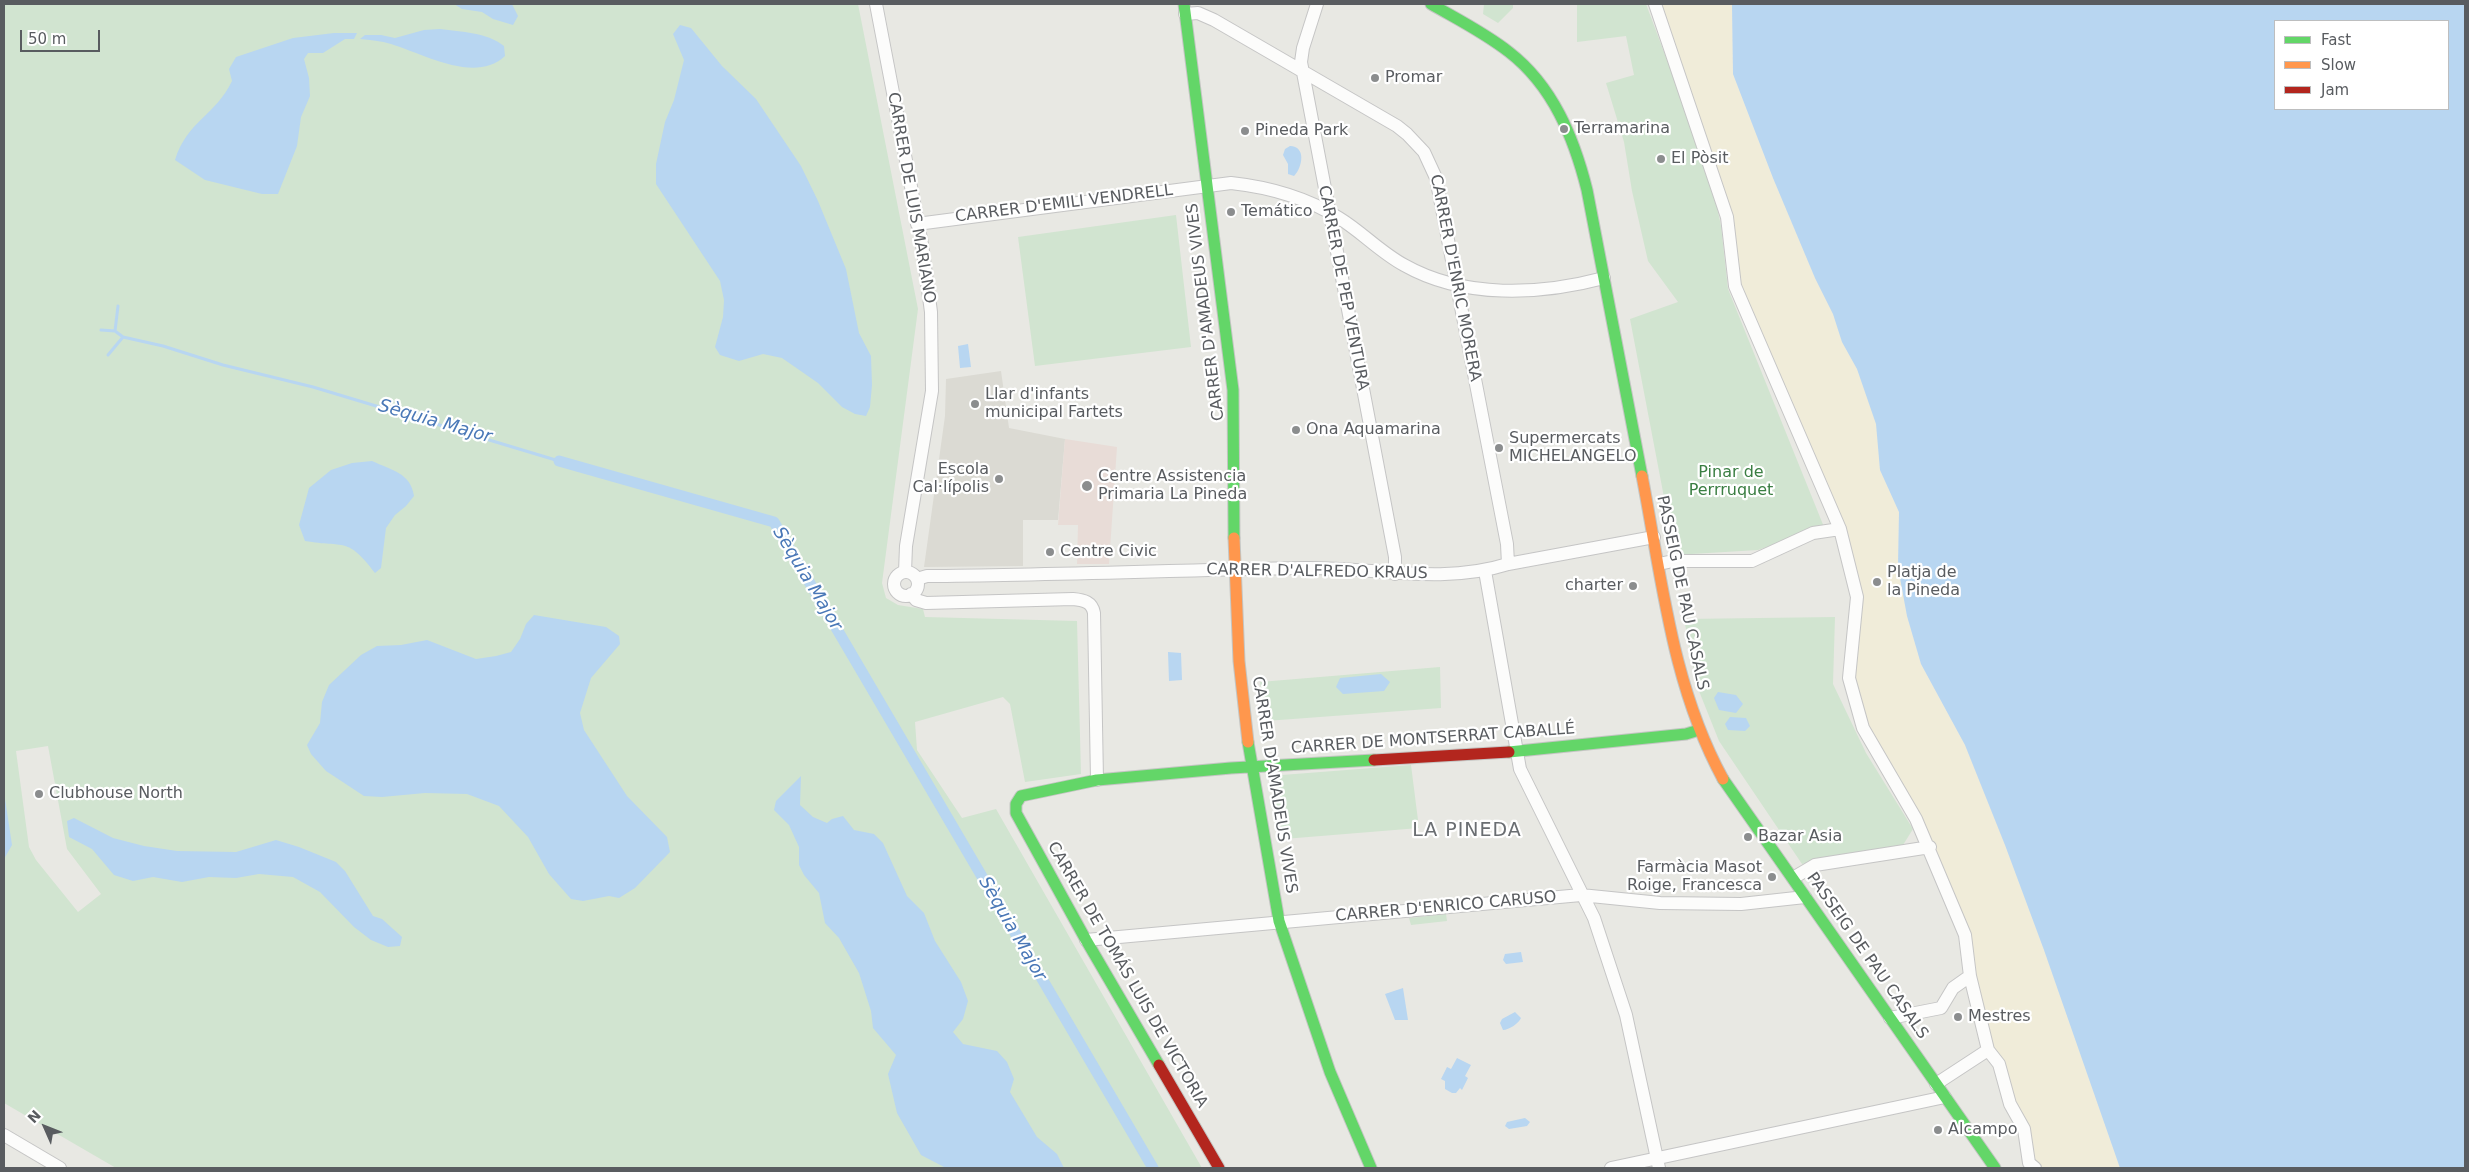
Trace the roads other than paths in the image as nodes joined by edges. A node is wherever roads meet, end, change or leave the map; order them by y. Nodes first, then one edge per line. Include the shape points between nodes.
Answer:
1 (876, 4) edge
2 (1317, 4) edge
3 (1431, 4) edge
4 (1655, 4) edge
5 (1184, 9) edge
6 (1302, 71) junction
7 (1207, 185) junction
8 (1329, 213) junction
9 (917, 224) junction
10 (1604, 278) junction
11 (1458, 286) junction
12 (1840, 529) junction
13 (1654, 536) junction
14 (1508, 564) junction
15 (1659, 564) junction
16 (1234, 570) junction
17 (1485, 571) junction
18 (904, 572) junction
19 (1395, 574) junction
20 (917, 579) junction
21 (911, 594) junction
22 (1699, 730) junction
23 (1516, 752) junction
24 (1252, 767) junction
25 (1097, 780) junction
26 (1020, 796) joint
27 (1930, 847) junction
28 (1792, 878) junction
29 (1581, 895) junction
30 (1805, 897) junction
31 (1279, 921) junction
32 (1086, 940) junction
33 (1970, 976) junction
34 (1890, 1018) junction
35 (1988, 1050) junction
36 (1936, 1084) junction
37 (1945, 1097) junction
38 (4, 1135) edge
39 (1658, 1164) edge
40 (60, 1168) edge
41 (1220, 1168) edge
42 (1372, 1168) edge
43 (1611, 1168) edge
44 (1995, 1168) edge
45 (2035, 1168) edge

1 - 9 street, CARRER DE LUIS MARIANO
2 - 6 street, CARRER DE PEP VENTURA via 1301,53
3 - 10 street, PASSEIG DE PAU CASALS via 1514,56 1532,73 1550,98 1574,143 1582,167
4 - 12 street via 1727,217 1735,286
5 - 6 street, CARRER D'ENRIC MORERA via 1207,16
5 - 7 street, CARRER D'AMADEUS VIVES
6 - 8 street, CARRER DE PEP VENTURA
6 - 11 street, CARRER D'ENRIC MORERA via 1403,130 1424,152 1436,178
7 - 8 street, CARRER D'EMILI VENDRELL via 1231,183 1266,189
7 - 9 street, CARRER D'EMILI VENDRELL
7 - 16 street, CARRER D'AMADEUS VIVES via 1233,390
8 - 11 street, CARRER D'EMILI VENDRELL via 1404,265
8 - 19 street, CARRER DE PEP VENTURA via 1395,557
9 - 18 street, CARRER DE LUIS MARIANO via 930,304 932,391
10 - 11 street, CARRER D'EMILI VENDRELL via 1523,290
10 - 13 street, PASSEIG DE PAU CASALS
11 - 14 street, CARRER D'ENRIC MORERA via 1507,544
12 - 15 street via 1813,533 1752,560
12 - 27 street via 1857,596 1849,678 1863,728
13 - 14 street, CARRER D'ALFREDO KRAUS
13 - 15 street, PASSEIG DE PAU CASALS
14 - 17 street, CARRER D'ALFREDO KRAUS
15 - 22 street, PASSEIG DE PAU CASALS via 1680,672
16 - 19 street, CARRER D'ALFREDO KRAUS via 1330,568
16 - 20 street, CARRER D'ALFREDO KRAUS via 927,576
16 - 24 street, CARRER D'AMADEUS VIVES via 1239,661
17 - 19 street, CARRER D'ALFREDO KRAUS
17 - 23 street
18 - 20 street
18 - 21 street via 898,576 895,586 902,595
20 - 21 street via 917,587
21 - 25 street via 916,600 926,603 1074,599 1089,603 1094,613
22 - 23 street, CARRER DE MONTSERRAT CABALLÉ
22 - 28 street, PASSEIG DE PAU CASALS via 1724,780
23 - 24 street, CARRER DE MONTSERRAT CABALLÉ
23 - 29 street via 1520,769
24 - 25 street, CARRER DE MONTSERRAT CABALLÉ
24 - 31 street, CARRER D'AMADEUS VIVES
25 - 26 street, CARRER DE MONTSERRAT CABALLÉ
26 - 32 street, CARRER DE TOMÁS LUIS DE VICTORIA via 1016,813
27 - 28 street via 1815,865
27 - 33 street via 1965,935
28 - 30 street, PASSEIG DE PAU CASALS
29 - 30 street, CARRER D'ENRICO CARUSO via 1660,903 1741,904
29 - 31 street, CARRER D'ENRICO CARUSO
29 - 39 street via 1594,918 1626,1015
30 - 34 street, PASSEIG DE PAU CASALS
31 - 32 street, CARRER D'ENRICO CARUSO
31 - 42 street, CARRER D'AMADEUS VIVES via 1330,1072
32 - 41 street, CARRER DE TOMÁS LUIS DE VICTORIA
33 - 34 street via 1953,988 1941,1008
33 - 35 street
34 - 36 street, PASSEIG DE PAU CASALS
35 - 36 street
35 - 45 street via 1998,1064 2010,1104 2024,1129 2029,1163
36 - 37 street, PASSEIG DE PAU CASALS
37 - 39 street
37 - 44 street, PASSEIG DE PAU CASALS
38 - 40 street
39 - 43 street

